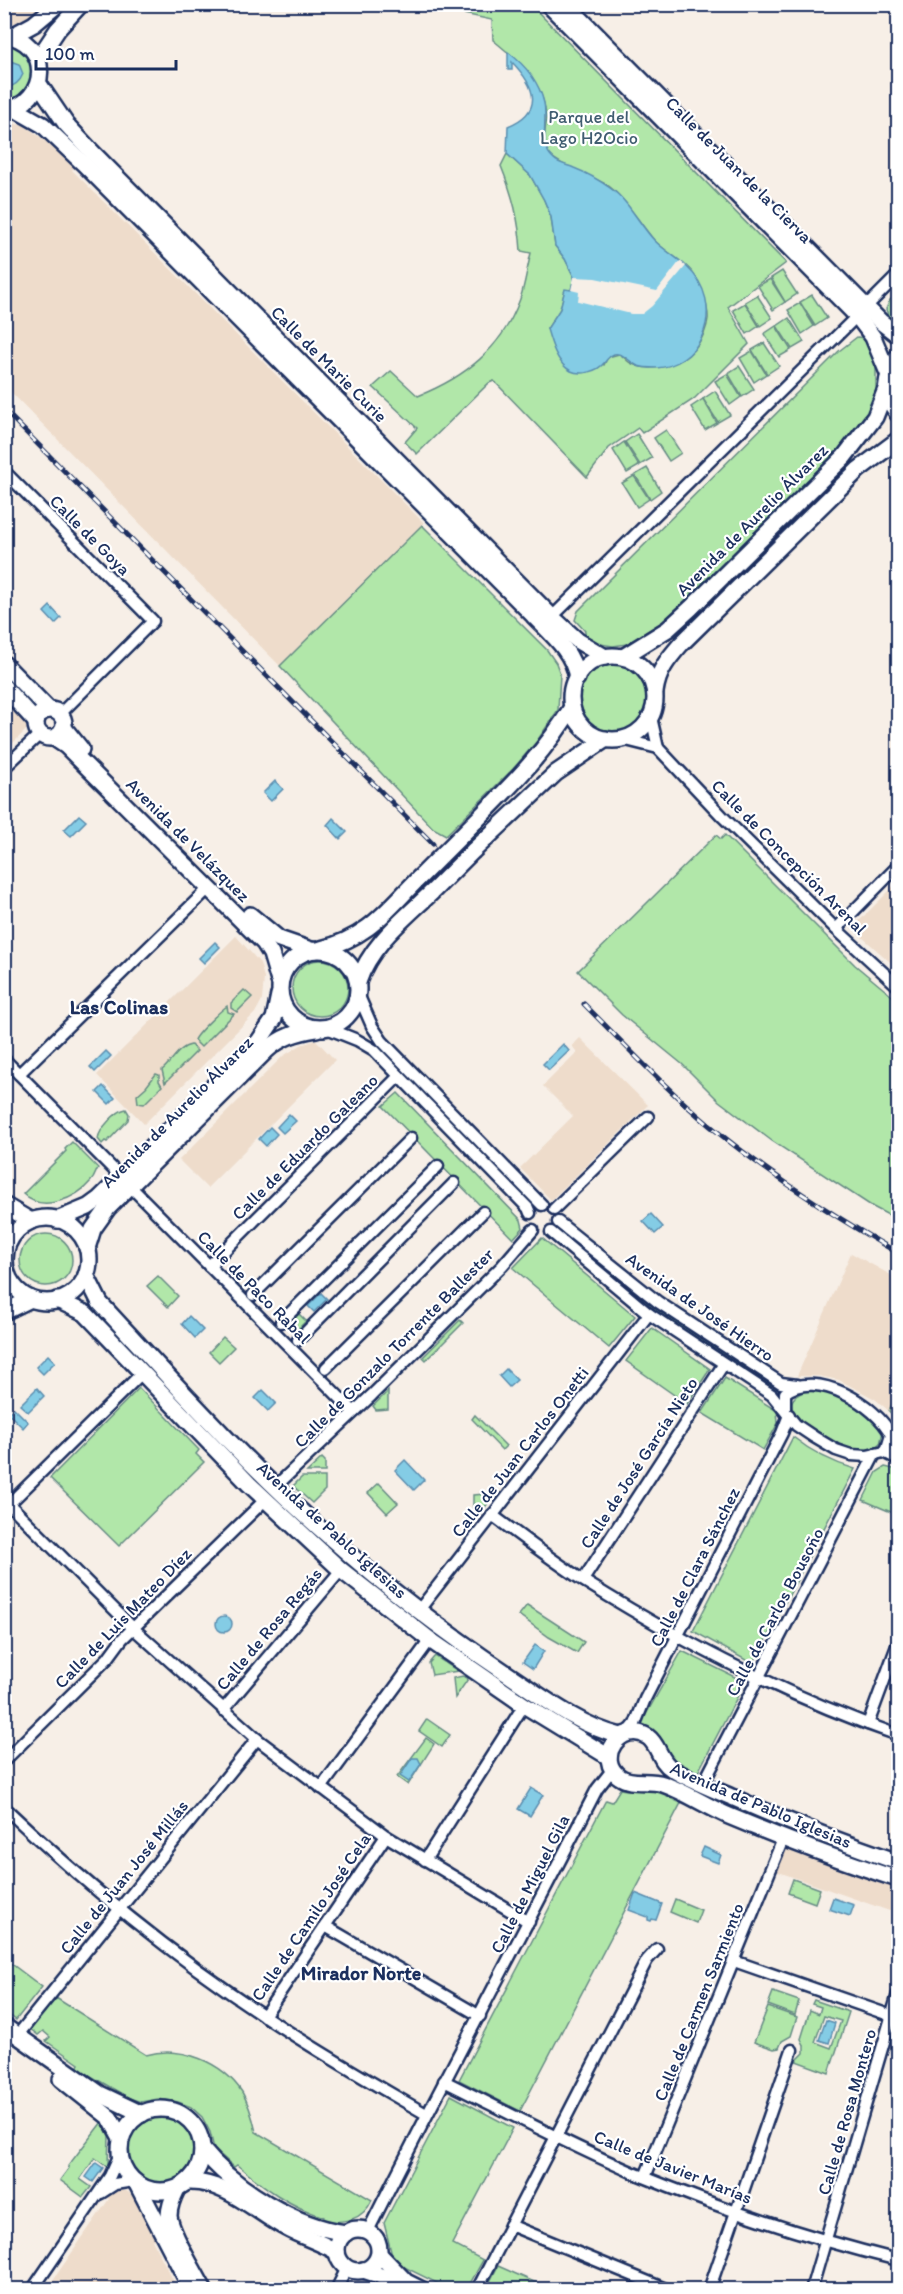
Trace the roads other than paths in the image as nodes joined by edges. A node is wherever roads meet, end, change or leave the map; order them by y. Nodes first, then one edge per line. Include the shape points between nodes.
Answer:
1 (58, 4) edge
2 (81, 4) edge
3 (548, 4) edge
4 (566, 4) edge
5 (8, 35) edge
6 (38, 59) junction
7 (39, 84) junction
8 (10, 110) edge
9 (898, 275) edge
10 (861, 312) junction
11 (898, 335) edge
12 (898, 356) edge
13 (888, 373) junction
14 (886, 389) junction
15 (898, 414) edge
16 (898, 440) edge
17 (4, 471) edge
18 (552, 617) junction
19 (605, 657) junction
20 (623, 657) junction
21 (4, 664) edge
22 (577, 678) junction
23 (4, 687) edge
24 (655, 692) junction
25 (572, 707) junction
26 (651, 717) junction
27 (50, 724) junction
28 (622, 739) junction
29 (606, 740) junction
30 (658, 748) junction
31 (4, 768) edge
32 (898, 866) edge
33 (209, 888) junction
34 (836, 929) junction
35 (315, 950) junction
36 (898, 986) edge
37 (279, 988) junction
38 (358, 988) junction
39 (322, 1028) junction
40 (4, 1059) edge
41 (19, 1074) junction
42 (399, 1076) junction
43 (648, 1117) dead end
44 (411, 1138) dead end
45 (438, 1166) dead end
46 (126, 1182) junction
47 (454, 1183) dead end
48 (4, 1205) edge
49 (542, 1205) junction
50 (554, 1209) junction
51 (483, 1212) dead end
52 (530, 1213) junction
53 (57, 1220) junction
54 (31, 1221) junction
55 (558, 1222) junction
56 (533, 1230) junction
57 (551, 1232) junction
58 (6, 1239) edge
59 (87, 1248) junction
60 (209, 1266) junction
61 (86, 1275) junction
62 (6, 1276) edge
63 (253, 1295) dead end
64 (31, 1299) junction
65 (57, 1300) junction
66 (4, 1312) edge
67 (649, 1314) junction
68 (281, 1322) dead end
69 (298, 1340) dead end
70 (723, 1365) junction
71 (326, 1368) dead end
72 (142, 1373) junction
73 (801, 1386) junction
74 (354, 1412) junction
75 (787, 1412) junction
76 (895, 1437) edge
77 (879, 1453) junction
78 (898, 1459) edge
79 (276, 1486) junction
80 (265, 1500) junction
81 (7, 1502) edge
82 (492, 1515) junction
83 (341, 1570) junction
84 (583, 1580) junction
85 (419, 1610) junction
86 (133, 1628) junction
87 (678, 1637) junction
88 (430, 1640) junction
89 (898, 1643) edge
90 (759, 1678) junction
91 (524, 1705) junction
92 (223, 1710) junction
93 (868, 1724) junction
94 (624, 1735) junction
95 (898, 1735) edge
96 (257, 1739) junction
97 (658, 1754) junction
98 (4, 1761) edge
99 (611, 1763) junction
100 (642, 1780) junction
101 (703, 1784) junction
102 (321, 1788) junction
103 (4, 1807) edge
104 (386, 1836) junction
105 (783, 1839) junction
106 (425, 1860) junction
107 (898, 1862) edge
108 (898, 1879) edge
109 (119, 1909) junction
110 (529, 1922) junction
111 (325, 1926) junction
112 (657, 1949) dead end
113 (734, 1961) junction
114 (898, 1994) edge
115 (264, 2016) junction
116 (480, 2016) junction
117 (892, 2016) junction
118 (4, 2026) edge
119 (11, 2037) edge
120 (792, 2050) dead end
121 (444, 2081) junction
122 (142, 2114) junction
123 (426, 2114) junction
124 (555, 2137) junction
125 (121, 2138) junction
126 (202, 2149) junction
127 (120, 2154) junction
128 (645, 2177) junction
129 (135, 2183) junction
130 (183, 2185) junction
131 (96, 2197) junction
132 (736, 2211) junction
133 (510, 2225) junction
134 (368, 2232) junction
135 (346, 2233) junction
136 (826, 2240) junction
137 (337, 2252) junction
138 (379, 2254) junction
139 (898, 2260) edge
140 (347, 2268) junction
141 (363, 2270) junction
142 (32, 2289) edge
143 (192, 2289) edge
144 (204, 2289) edge
145 (336, 2289) edge
146 (401, 2289) edge
147 (422, 2289) edge
148 (477, 2289) edge
149 (668, 2289) edge
150 (709, 2289) edge
151 (811, 2289) edge

1 - 5 street via 34,24
2 - 6 street
3 - 10 street, Calle de Juan de la Cierva
4 - 10 street, Calle de Juan de la Cierva
5 - 6 street via 23,41
6 - 7 street
7 - 8 street via 29,99
7 - 18 street, Calle de Marie Curie via 66,124 92,152
8 - 22 street, Calle de Marie Curie via 43,125 76,156 567,651
9 - 10 street
10 - 11 street, Calle de Juan de la Cierva
10 - 13 street, Calle de Juan de la Cierva
10 - 18 street
12 - 13 street
13 - 14 street, Avenida de Aurelio Álvarez
14 - 15 street
14 - 20 street, Avenida de Aurelio Álvarez via 875,417 844,457 668,629
16 - 24 street, Avenida de Aurelio Álvarez via 858,470 681,644 663,665
17 - 27 street, Calle de Goya via 153,621
18 - 19 street, Calle de Marie Curie via 588,648
19 - 20 street
19 - 22 street via 587,666
20 - 24 street via 646,671
21 - 27 street, Avenida de Velázquez
22 - 25 street
23 - 27 street, Avenida de Velázquez
24 - 26 street
25 - 29 street via 585,729
25 - 35 street, bridge via 523,774 375,923 340,944
26 - 28 street via 643,728
26 - 30 street
27 - 31 street
27 - 33 street, Avenida de Velázquez via 66,746
27 - 35 street, Avenida de Velázquez via 72,740 260,925 283,941
28 - 29 street
28 - 30 street
29 - 38 street, bridge via 556,773 387,935 363,967
30 - 34 street, Calle de Concepción Arenal
32 - 34 street
33 - 37 street, Avenida de Velázquez via 264,943 271,954
33 - 41 street
34 - 36 street, Calle de Concepción Arenal
35 - 37 street via 291,961 283,970
35 - 38 street via 344,958 353,969
37 - 39 street via 283,1008 291,1018 303,1026
37 - 46 street, Avenida de Aurelio Álvarez via 274,1019 259,1041
38 - 39 street via 345,1019
38 - 49 street via 382,1041
39 - 42 street via 374,1050
39 - 46 street, Avenida de Aurelio Álvarez via 297,1032 270,1047
40 - 41 street, Calle de Paco Rabal
41 - 46 street, Calle de Paco Rabal
42 - 52 street
42 - 60 street, Calle de Eduardo Galeano
43 - 50 street
44 - 63 street
45 - 68 street
46 - 53 street, Avenida de Aurelio Álvarez via 88,1207
46 - 59 street, Avenida de Aurelio Álvarez via 93,1230
46 - 60 street, Calle de Paco Rabal
47 - 69 street
48 - 54 street
49 - 50 street
49 - 52 street
50 - 55 street
51 - 71 street
52 - 56 street
53 - 54 street
53 - 59 street via 76,1230
54 - 58 street
55 - 57 street
55 - 73 street, Avenida de José Hierro via 670,1311 781,1383
56 - 57 street
56 - 74 street, Calle de Gonzalo Torrente Ballester via 502,1266
57 - 67 street, Avenida de José Hierro
58 - 62 street
59 - 61 street
60 - 74 street, Calle de Paco Rabal
61 - 65 street via 69,1295
61 - 79 street, Avenida de Pablo Iglesias via 100,1303
62 - 64 street
64 - 65 street
64 - 66 street
65 - 72 street, Avenida de Pablo Iglesias via 85,1313
67 - 70 street, Avenida de José Hierro
67 - 82 street, Calle de Juan Carlos Onetti
70 - 75 street, Avenida de José Hierro via 772,1395
70 - 84 street, Calle de José García Nieto
72 - 80 street, Avenida de Pablo Iglesias
72 - 81 street
73 - 75 street, Calle de Clara Sánchez via 785,1394
73 - 76 street, Avenida de José Hierro via 840,1391 866,1405
74 - 79 street, Calle de Gonzalo Torrente Ballester
75 - 77 street, Avenida de José Hierro via 796,1425 836,1450 851,1455
75 - 87 street, Calle de Clara Sánchez via 782,1433
76 - 77 street, Calle de Carlos Bousoño
77 - 78 street
77 - 90 street, Calle de Carlos Bousoño
79 - 85 street, Avenida de Pablo Iglesias via 332,1540
80 - 83 street, Avenida de Pablo Iglesias
80 - 86 street, Calle de Luis Mateo Díez
81 - 86 street
82 - 84 street
82 - 85 street, Calle de Juan Carlos Onetti
83 - 88 street, Avenida de Pablo Iglesias
83 - 92 street, Calle de Rosa Regás
84 - 87 street
85 - 94 street, Avenida de Pablo Iglesias via 533,1691 597,1729
86 - 92 street
86 - 98 street, Calle de Luis Mateo Díez
87 - 90 street
87 - 94 street, Calle de Clara Sánchez via 635,1724
88 - 91 street, Avenida de Pablo Iglesias
88 - 102 street
89 - 93 street
90 - 93 street
90 - 101 street, Calle de Carlos Bousoño
91 - 99 street, Avenida de Pablo Iglesias
91 - 106 street
92 - 96 street
93 - 95 street
94 - 97 street, Avenida de Pablo Iglesias via 648,1737
94 - 99 street via 612,1745
96 - 102 street
96 - 109 street, Calle de Juan José Millás
97 - 100 street, Avenida de Pablo Iglesias via 656,1768
97 - 101 street, Avenida de Pablo Iglesias via 671,1769
99 - 100 street, Avenida de Pablo Iglesias via 621,1779
99 - 110 street, Calle de Miguel Gila
100 - 105 street, Avenida de Pablo Iglesias via 663,1784
101 - 107 street, Avenida de Pablo Iglesias via 788,1822
102 - 104 street
103 - 109 street
104 - 106 street
104 - 111 street, Calle de Camilo José Cela
105 - 108 street, Avenida de Pablo Iglesias
105 - 113 street, Calle de Carmen Sarmiento
106 - 110 street
109 - 115 street
109 - 119 street, Calle de Juan José Millás
110 - 116 street, Calle de Miguel Gila
111 - 115 street, Calle de Camilo José Cela
111 - 116 street
112 - 124 street via 646,1960
113 - 117 street
113 - 128 street, Calle de Carmen Sarmiento
114 - 117 street, Calle de Rosa Montero
115 - 123 street
116 - 121 street, Calle de Miguel Gila
117 - 136 street, Calle de Rosa Montero
118 - 119 street
119 - 122 street via 100,2094
119 - 125 street via 110,2118
120 - 132 street
121 - 123 street, Calle de Miguel Gila
121 - 124 street, Calle de Javier Marías
122 - 125 street
122 - 126 street via 165,2109 187,2118 195,2126
123 - 134 street, Calle de Miguel Gila
124 - 128 street, Calle de Javier Marías
124 - 133 street
125 - 127 street
126 - 130 street via 198,2169
126 - 135 street via 232,2178 294,2219
127 - 129 street via 124,2170
127 - 131 street
128 - 132 street, Calle de Javier Marías
129 - 130 street via 161,2192
129 - 131 street via 115,2184
129 - 143 street
130 - 137 street via 207,2182
130 - 144 street via 172,2199 169,2217
131 - 142 street
132 - 136 street, Calle de Javier Marías
132 - 150 street
133 - 148 street
133 - 149 street
134 - 135 street via 361,2229
134 - 138 street via 377,2241
135 - 137 street
136 - 139 street, Calle de Javier Marías
136 - 151 street, Calle de Rosa Montero
137 - 140 street
138 - 141 street
138 - 147 street via 406,2282
140 - 141 street
140 - 145 street
141 - 146 street

